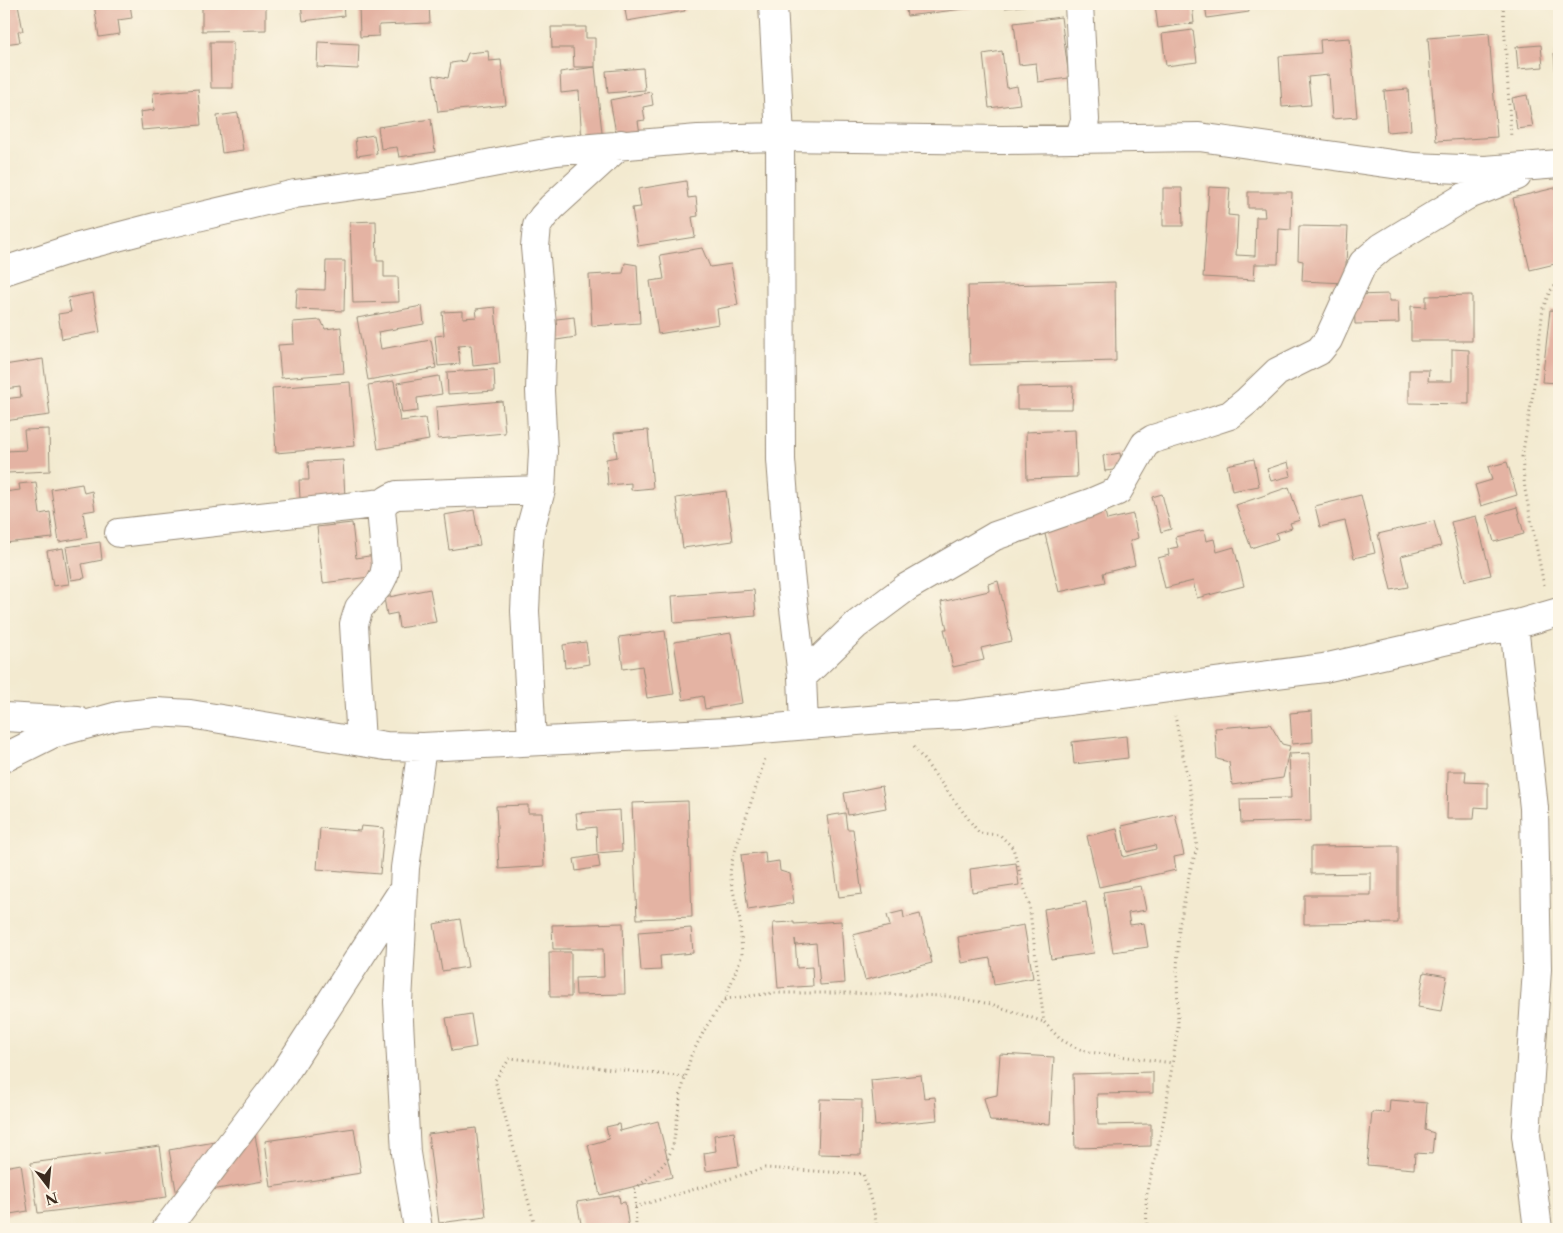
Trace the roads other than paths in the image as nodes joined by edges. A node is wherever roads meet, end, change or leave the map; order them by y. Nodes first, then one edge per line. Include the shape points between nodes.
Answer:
1 (773, 4) edge
2 (1079, 4) edge
3 (780, 137) junction
4 (1079, 139) junction
5 (621, 144) junction
6 (1553, 164) edge
7 (4, 271) edge
8 (541, 490) junction
9 (383, 503) junction
10 (119, 533) dead end
11 (1555, 614) edge
12 (1514, 625) junction
13 (802, 677) junction
14 (4, 717) edge
15 (94, 722) junction
16 (804, 725) junction
17 (532, 741) junction
18 (361, 742) junction
19 (422, 747) junction
20 (4, 758) edge
21 (404, 889) junction
22 (166, 1229) edge
23 (418, 1229) edge
24 (1538, 1229) edge

1 - 3 street
2 - 4 street via 1084,120
3 - 4 street
3 - 5 street
3 - 13 street via 780,460
4 - 6 street via 1199,138 1414,167 1485,170
5 - 7 street via 556,151 420,177 295,194 71,249
5 - 8 street via 552,206 537,226 535,247 542,326
6 - 13 street via 1466,196 1382,247 1363,264 1328,340 1319,351 1277,372 1230,415 1152,439 1145,444 1118,491 995,536 907,586 856,624
8 - 9 street via 397,495
8 - 17 street via 530,530 527,566
9 - 10 street
9 - 18 street via 384,575 359,608 354,624
11 - 12 street
12 - 16 street via 1324,668 960,715
12 - 24 street via 1534,808 1537,969 1526,1135
13 - 16 street
14 - 15 street
15 - 18 street via 156,712 190,714
15 - 20 street via 52,734
16 - 17 street
17 - 19 street
18 - 19 street
19 - 21 street
21 - 22 street via 284,1074
21 - 23 street via 398,1002 406,1153

